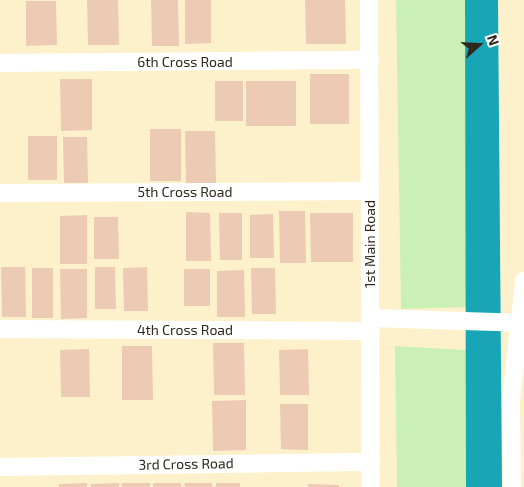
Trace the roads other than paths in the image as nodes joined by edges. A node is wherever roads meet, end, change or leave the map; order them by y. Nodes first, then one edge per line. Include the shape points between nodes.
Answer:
1 (369, 0) edge
2 (370, 60) junction
3 (0, 63) edge
4 (370, 191) junction
5 (0, 193) edge
6 (524, 281) edge
7 (518, 323) junction
8 (371, 324) junction
9 (0, 329) edge
10 (371, 462) junction
11 (0, 467) edge
12 (371, 487) edge
13 (512, 487) edge

1 - 2 street, 1st Main Road
2 - 3 street, 6th Cross Road
2 - 4 street, 1st Main Road
4 - 5 street, 5th Cross Road
4 - 8 street, 1st Main Road
6 - 7 street
7 - 8 street, 4th Cross Road
7 - 13 street via 511,402
8 - 9 street, 4th Cross Road
8 - 10 street, 1st Main Road
10 - 11 street, 3rd Cross Road
10 - 12 street, 1st Main Road

